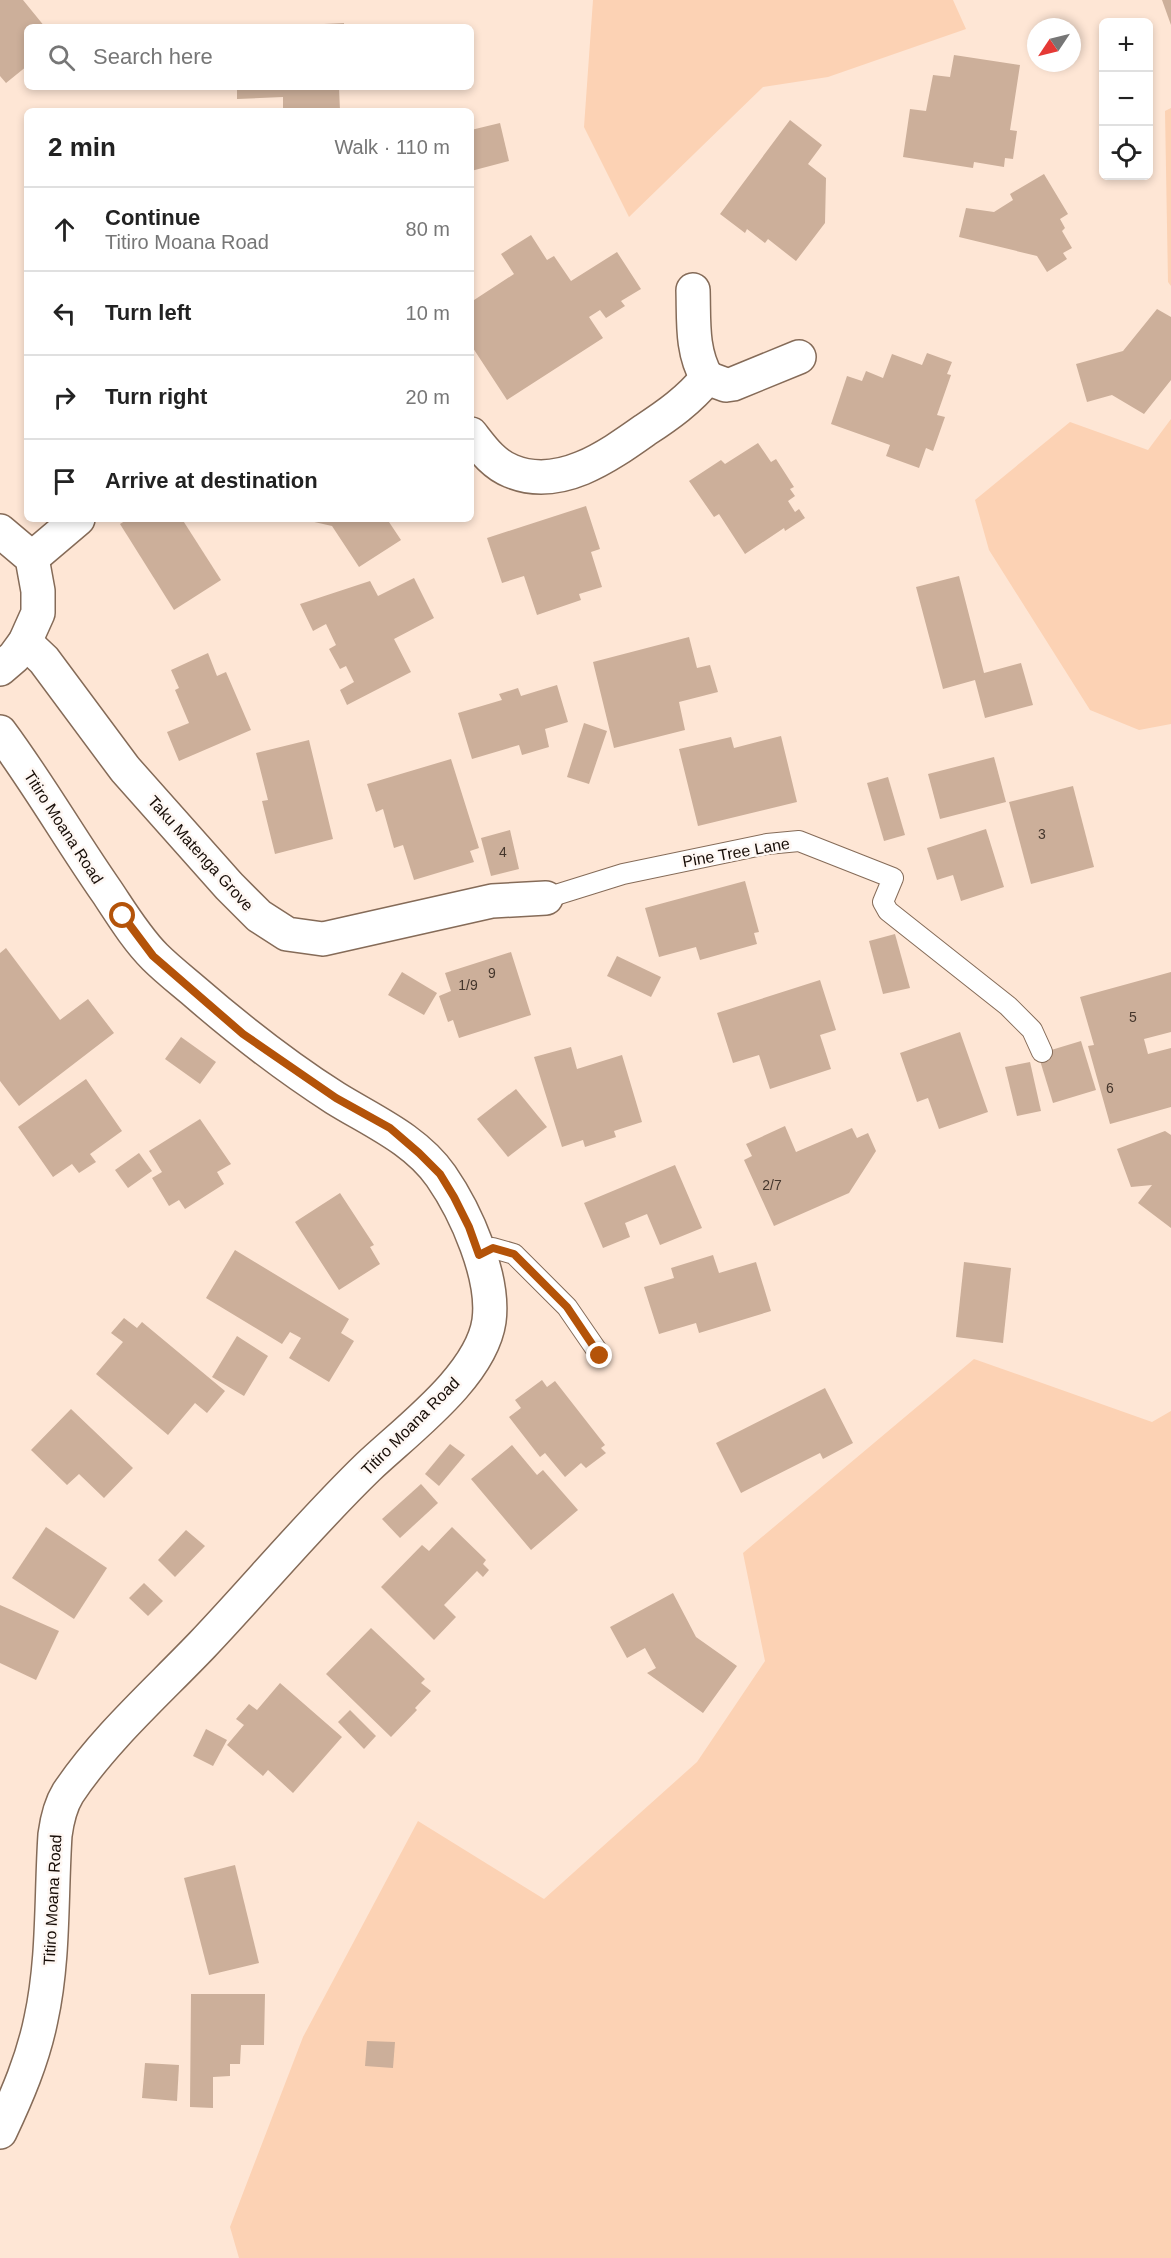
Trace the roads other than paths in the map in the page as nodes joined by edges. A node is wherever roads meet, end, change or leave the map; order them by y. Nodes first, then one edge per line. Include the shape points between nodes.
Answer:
1 (693, 290) dead end
2 (799, 357) dead end
3 (707, 378) junction
4 (474, 437) edge
5 (74, 522) edge
6 (0, 531) edge
7 (32, 558) junction
8 (24, 642) junction
9 (0, 669) edge
10 (0, 732) edge
11 (546, 898) joint
12 (1042, 1052) dead end
13 (479, 1255) junction
14 (600, 1356) dead end
15 (0, 2132) edge

1 - 3 street via 692,324
2 - 3 street via 733,384
3 - 4 street via 671,413 598,461 577,470 538,477 513,472 492,458
5 - 7 street
6 - 7 street
7 - 8 street via 38,613
8 - 9 street
8 - 11 street, Taku Matenga Grove via 44,660 125,769 229,886 259,916 287,933 323,939 492,901
10 - 13 street, Titiro Moana Road via 153,956 243,1034 336,1098 390,1128 419,1153 440,1174 454,1197
11 - 12 lane, Pine Tree Lane via 623,874 799,841 893,878 883,902 888,911 1008,1006 1032,1030
13 - 14 lane via 493,1248 514,1254 567,1307
13 - 15 street, Titiro Moana Road via 489,1290 489,1320 470,1366 430,1411 364,1471 144,1704 66,1796 55,1835 42,2017 33,2053

